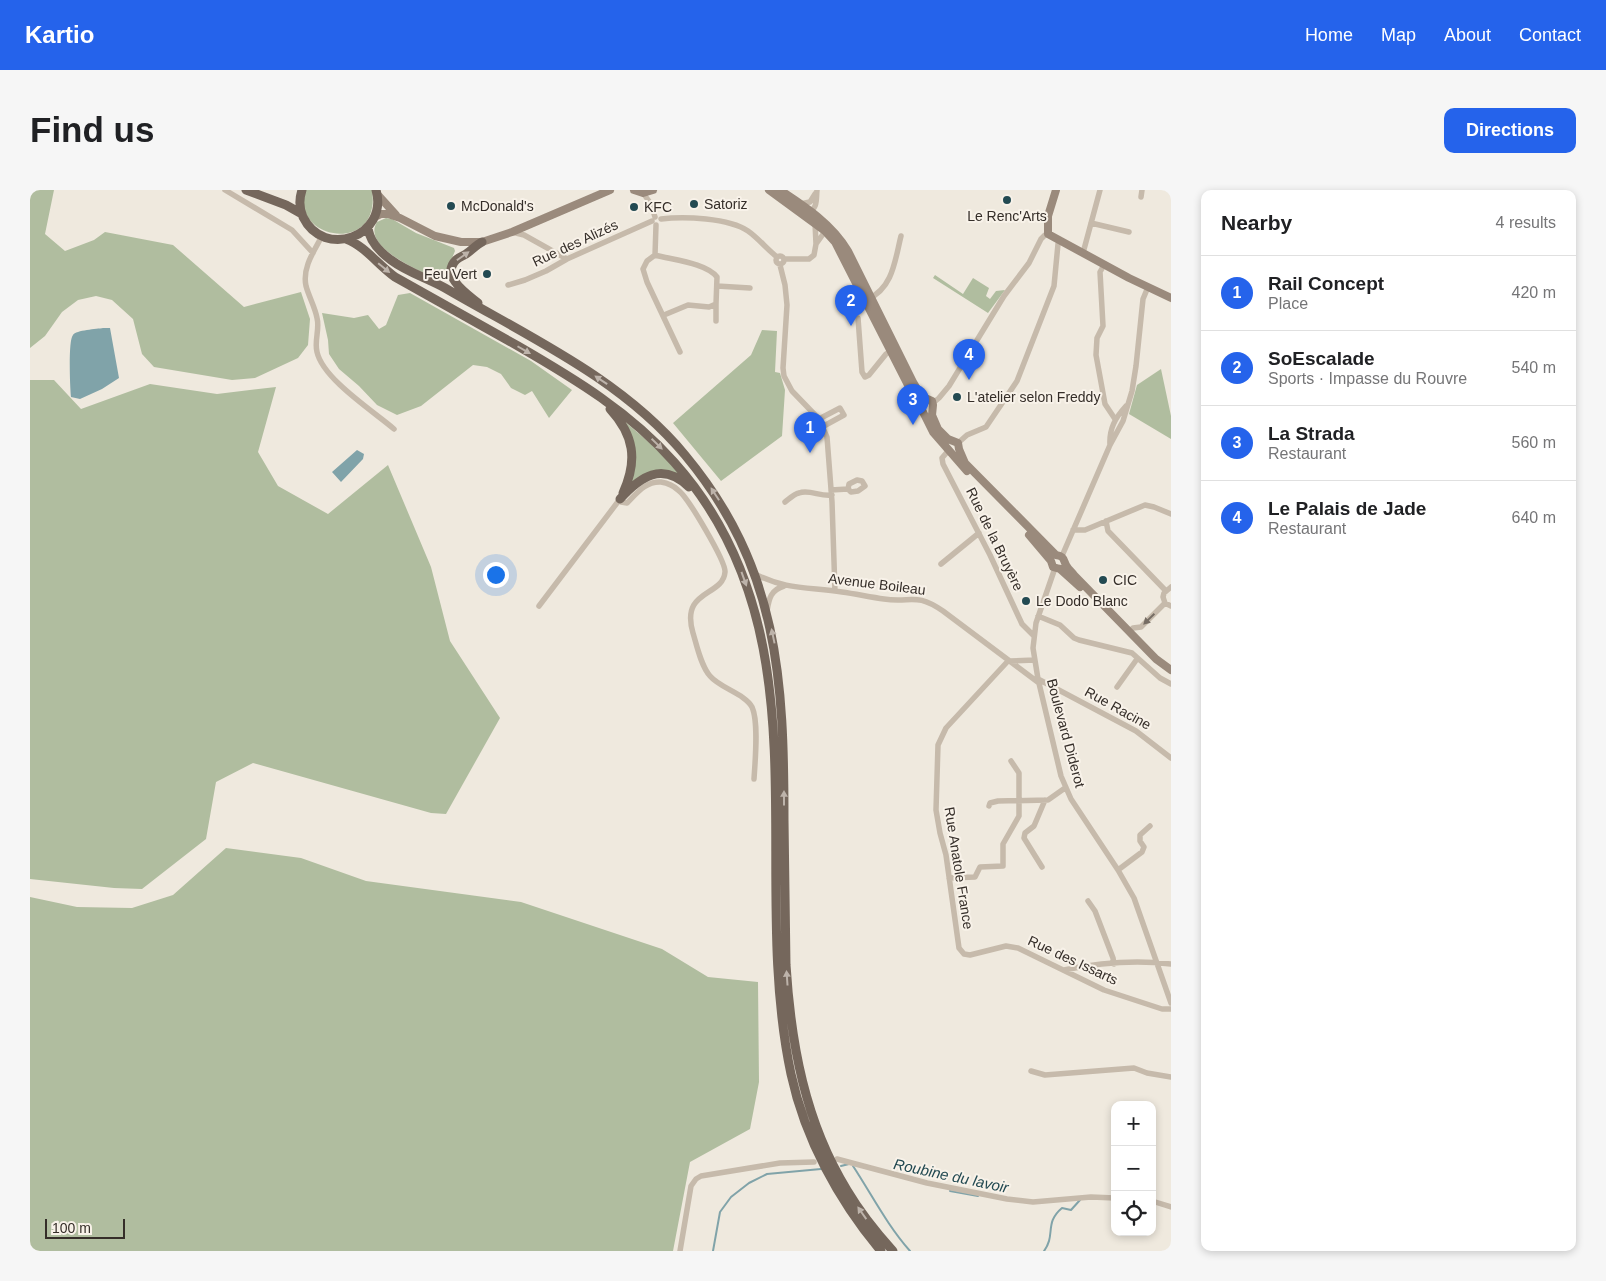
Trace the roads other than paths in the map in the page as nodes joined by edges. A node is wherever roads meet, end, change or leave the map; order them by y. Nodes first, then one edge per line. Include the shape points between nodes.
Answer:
1 (225, 190) edge
2 (246, 190) edge
3 (302, 190) edge
4 (610, 190) edge
5 (634, 190) edge
6 (653, 190) edge
7 (770, 190) edge
8 (780, 190) edge
9 (817, 190) edge
10 (1056, 190) edge
11 (1100, 190) edge
12 (1142, 190) edge
13 (377, 192) edge
14 (643, 193) junction
15 (1141, 197) dead end
16 (651, 204) junction
17 (810, 211) junction
18 (302, 214) junction
19 (375, 217) junction
20 (400, 218) junction
21 (656, 221) junction
22 (1092, 223) junction
23 (368, 227) junction
24 (823, 231) junction
25 (512, 232) junction
26 (1129, 232) dead end
27 (1048, 234) junction
28 (322, 236) junction
29 (901, 236) dead end
30 (346, 239) junction
31 (1060, 240) junction
32 (482, 242) junction
33 (1084, 253) junction
34 (313, 254) junction
35 (655, 255) junction
36 (567, 258) junction
37 (782, 262) junction
38 (1104, 264) junction
39 (508, 286) dead end
40 (717, 286) junction
41 (1148, 287) junction
42 (750, 288) dead end
43 (1171, 298) edge
44 (868, 299) junction
45 (716, 304) junction
46 (664, 315) junction
47 (493, 316) junction
48 (858, 318) dead end
49 (716, 321) dead end
50 (894, 350) junction
51 (680, 352) dead end
52 (588, 388) junction
53 (923, 400) junction
54 (933, 403) junction
55 (1127, 404) junction
56 (819, 419) junction
57 (1115, 419) junction
58 (822, 427) junction
59 (394, 429) dead end
60 (1110, 445) junction
61 (954, 449) junction
62 (848, 489) dead end
63 (832, 492) junction
64 (620, 499) junction
65 (785, 502) dead end
66 (1171, 514) edge
67 (1106, 521) junction
68 (1073, 530) junction
69 (979, 533) junction
70 (733, 553) junction
71 (1058, 562) junction
72 (941, 564) dead end
73 (755, 574) junction
74 (784, 586) junction
75 (1169, 589) edge
76 (835, 591) junction
77 (1168, 604) edge
78 (539, 606) dead end
79 (767, 610) junction
80 (1038, 616) junction
81 (1130, 631) junction
82 (1034, 636) junction
83 (1032, 648) junction
84 (1137, 659) junction
85 (1023, 660) junction
86 (1035, 660) junction
87 (1008, 661) junction
88 (1022, 670) junction
89 (1171, 670) edge
90 (1171, 675) edge
91 (1039, 683) junction
92 (1171, 684) edge
93 (1117, 687) dead end
94 (1171, 758) edge
95 (1011, 761) dead end
96 (754, 779) dead end
97 (1065, 788) junction
98 (1019, 800) junction
99 (1045, 800) junction
100 (989, 806) dead end
101 (1150, 826) dead end
102 (1042, 867) dead end
103 (1118, 870) junction
104 (949, 878) junction
105 (1088, 901) dead end
106 (964, 954) joint
107 (1157, 962) junction
108 (1114, 964) junction
109 (1171, 964) edge
110 (1064, 970) junction
111 (1171, 1003) edge
112 (1171, 1009) edge
113 (1031, 1072) dead end
114 (1171, 1077) edge
115 (837, 1159) dead end
116 (814, 1162) dead end
117 (1111, 1198) edge
118 (1156, 1202) edge
119 (1171, 1207) edge
120 (680, 1251) edge
121 (881, 1251) edge
122 (893, 1251) edge

1 - 34 street via 292,230
2 - 18 main road
3 - 18 main road
4 - 25 main road
5 - 14 main road
6 - 14 main road
6 - 16 street
7 - 17 main road
8 - 17 main road
9 - 17 street
10 - 27 main road via 1048,216
11 - 22 street
12 - 15 street
13 - 19 main road
13 - 20 main road
14 - 16 street
16 - 21 street
17 - 24 main road
17 - 24 street
18 - 28 main road via 306,223
19 - 20 main road via 384,213
19 - 23 main road
20 - 32 main road via 435,236 461,242
21 - 35 street
21 - 36 street, Rue des Alizés
21 - 37 street via 670,218 722,220 748,231 777,257 776,263
22 - 26 street
22 - 33 street
23 - 30 main road
23 - 47 main road via 370,238 391,260
24 - 37 street via 814,255 809,259
24 - 44 main road via 832,238
24 - 44 main road via 844,244
25 - 32 main road
25 - 36 street
27 - 31 main road
27 - 54 street via 1041,239 1029,263 1004,296 948,386
28 - 30 main road
28 - 34 street
29 - 44 street via 890,278 879,292
30 -> 52 main road via 361,247 384,270
31 - 33 main road
31 - 61 street via 1054,286 1017,381 986,427 967,435
47 -> 32 main road via 452,278 458,258
33 - 38 main road
34 - 59 street via 305,277 317,316 320,362 334,381
35 - 40 street via 712,271 717,277
35 - 46 street via 646,261 642,269
36 - 39 street, Rue des Alizés via 546,271
37 - 56 street via 787,305 784,376 792,391
38 - 41 main road
38 - 57 street via 1100,272 1103,326 1097,338 1096,355 1105,404
40 - 42 street
40 - 45 street
41 - 43 main road
41 - 55 street via 1143,299 1136,366
44 - 50 main road
45 - 46 street via 708,307 688,305
45 - 49 street
46 - 51 street
73 -> 47 main road via 739,536 716,496 661,429 604,382
48 - 50 street via 865,376
50 - 53 main road
52 - 64 main road via 619,419 630,440 632,464
52 -> 70 main road via 630,420 676,464 705,501
53 - 54 main road via 930,399
53 - 61 main road via 920,406 932,432
54 - 61 main road via 932,415 938,429
55 - 57 street
55 - 60 street via 1116,438
56 - 58 street
56 - 58 street via 840,408 844,416
57 - 60 street
58 - 63 street via 827,436
60 - 68 street, Boulevard Diderot
61 - 69 street, Rue de la Bruyère via 942,458 943,464
61 - 71 main road
62 - 63 street
63 - 65 street via 825,496 799,493
63 - 76 street
64 - 70 main road via 646,476 663,474 681,480
64 - 78 street
64 - 96 street via 627,502 653,482 671,485 684,496 714,545 725,570 724,577 693,605 692,631 710,676 751,706 754,713
66 - 67 street via 1145,505
67 - 68 street via 1085,530
67 - 75 street via 1108,531
68 - 71 street, Boulevard Diderot
69 - 72 street
69 - 82 street, Rue de la Bruyère via 1022,624
70 -> 121 main road via 760,627 773,715 778,980 792,1076 824,1165 844,1201
71 - 80 street, Boulevard Diderot
71 - 81 main road
71 - 90 main road via 1148,657
73 - 74 street, Avenue Boileau
73 - 79 main road
74 - 76 street, Avenue Boileau
74 - 79 street via 770,595
75 - 77 street via 1163,597
76 - 87 street, Avenue Boileau via 884,599 916,598 926,601
77 -> 81 street via 1140,627
122 -> 79 main road via 847,1190 826,1151 811,1112 796,1056 786,965 783,719 775,647
80 - 82 street, Boulevard Diderot
80 - 84 street via 1060,625 1074,638 1132,653
81 - 89 main road
82 - 83 street, Boulevard Diderot
83 - 85 street
83 - 86 street, Boulevard Diderot
84 - 92 street
84 - 93 street
85 - 86 street
85 - 87 street
86 - 88 street via 1032,666
86 - 91 street, Boulevard Diderot
87 - 88 street, Avenue Boileau
87 - 104 street, Rue Anatole France via 946,728 938,745 936,810
88 - 91 street, Rue Racine
91 - 94 street, Rue Racine via 1049,685 1136,731
91 - 97 street, Boulevard Diderot
95 - 98 street via 1019,773
97 - 99 street
97 - 103 street, Boulevard Diderot
98 - 99 street
98 - 100 street via 998,801
98 - 104 street via 1019,816 1003,844 1004,866 980,867 975,877
99 - 102 street via 1034,826 1024,838
101 - 103 street via 1140,835 1144,847 1142,852
103 - 107 street, Boulevard Diderot via 1138,908
104 - 106 street, Rue Anatole France via 959,948
105 - 108 street via 1095,911
106 - 110 street, Rue des Issarts via 1006,946 1018,948
107 - 108 street
107 - 109 street
107 - 111 street, Boulevard Diderot
108 - 110 street
110 - 112 street, Rue des Issarts via 1104,990
113 - 114 street via 1045,1075 1134,1068
115 - 117 street via 926,1183 1033,1202
116 - 120 street via 780,1163 696,1179 691,1186
118 - 119 street

